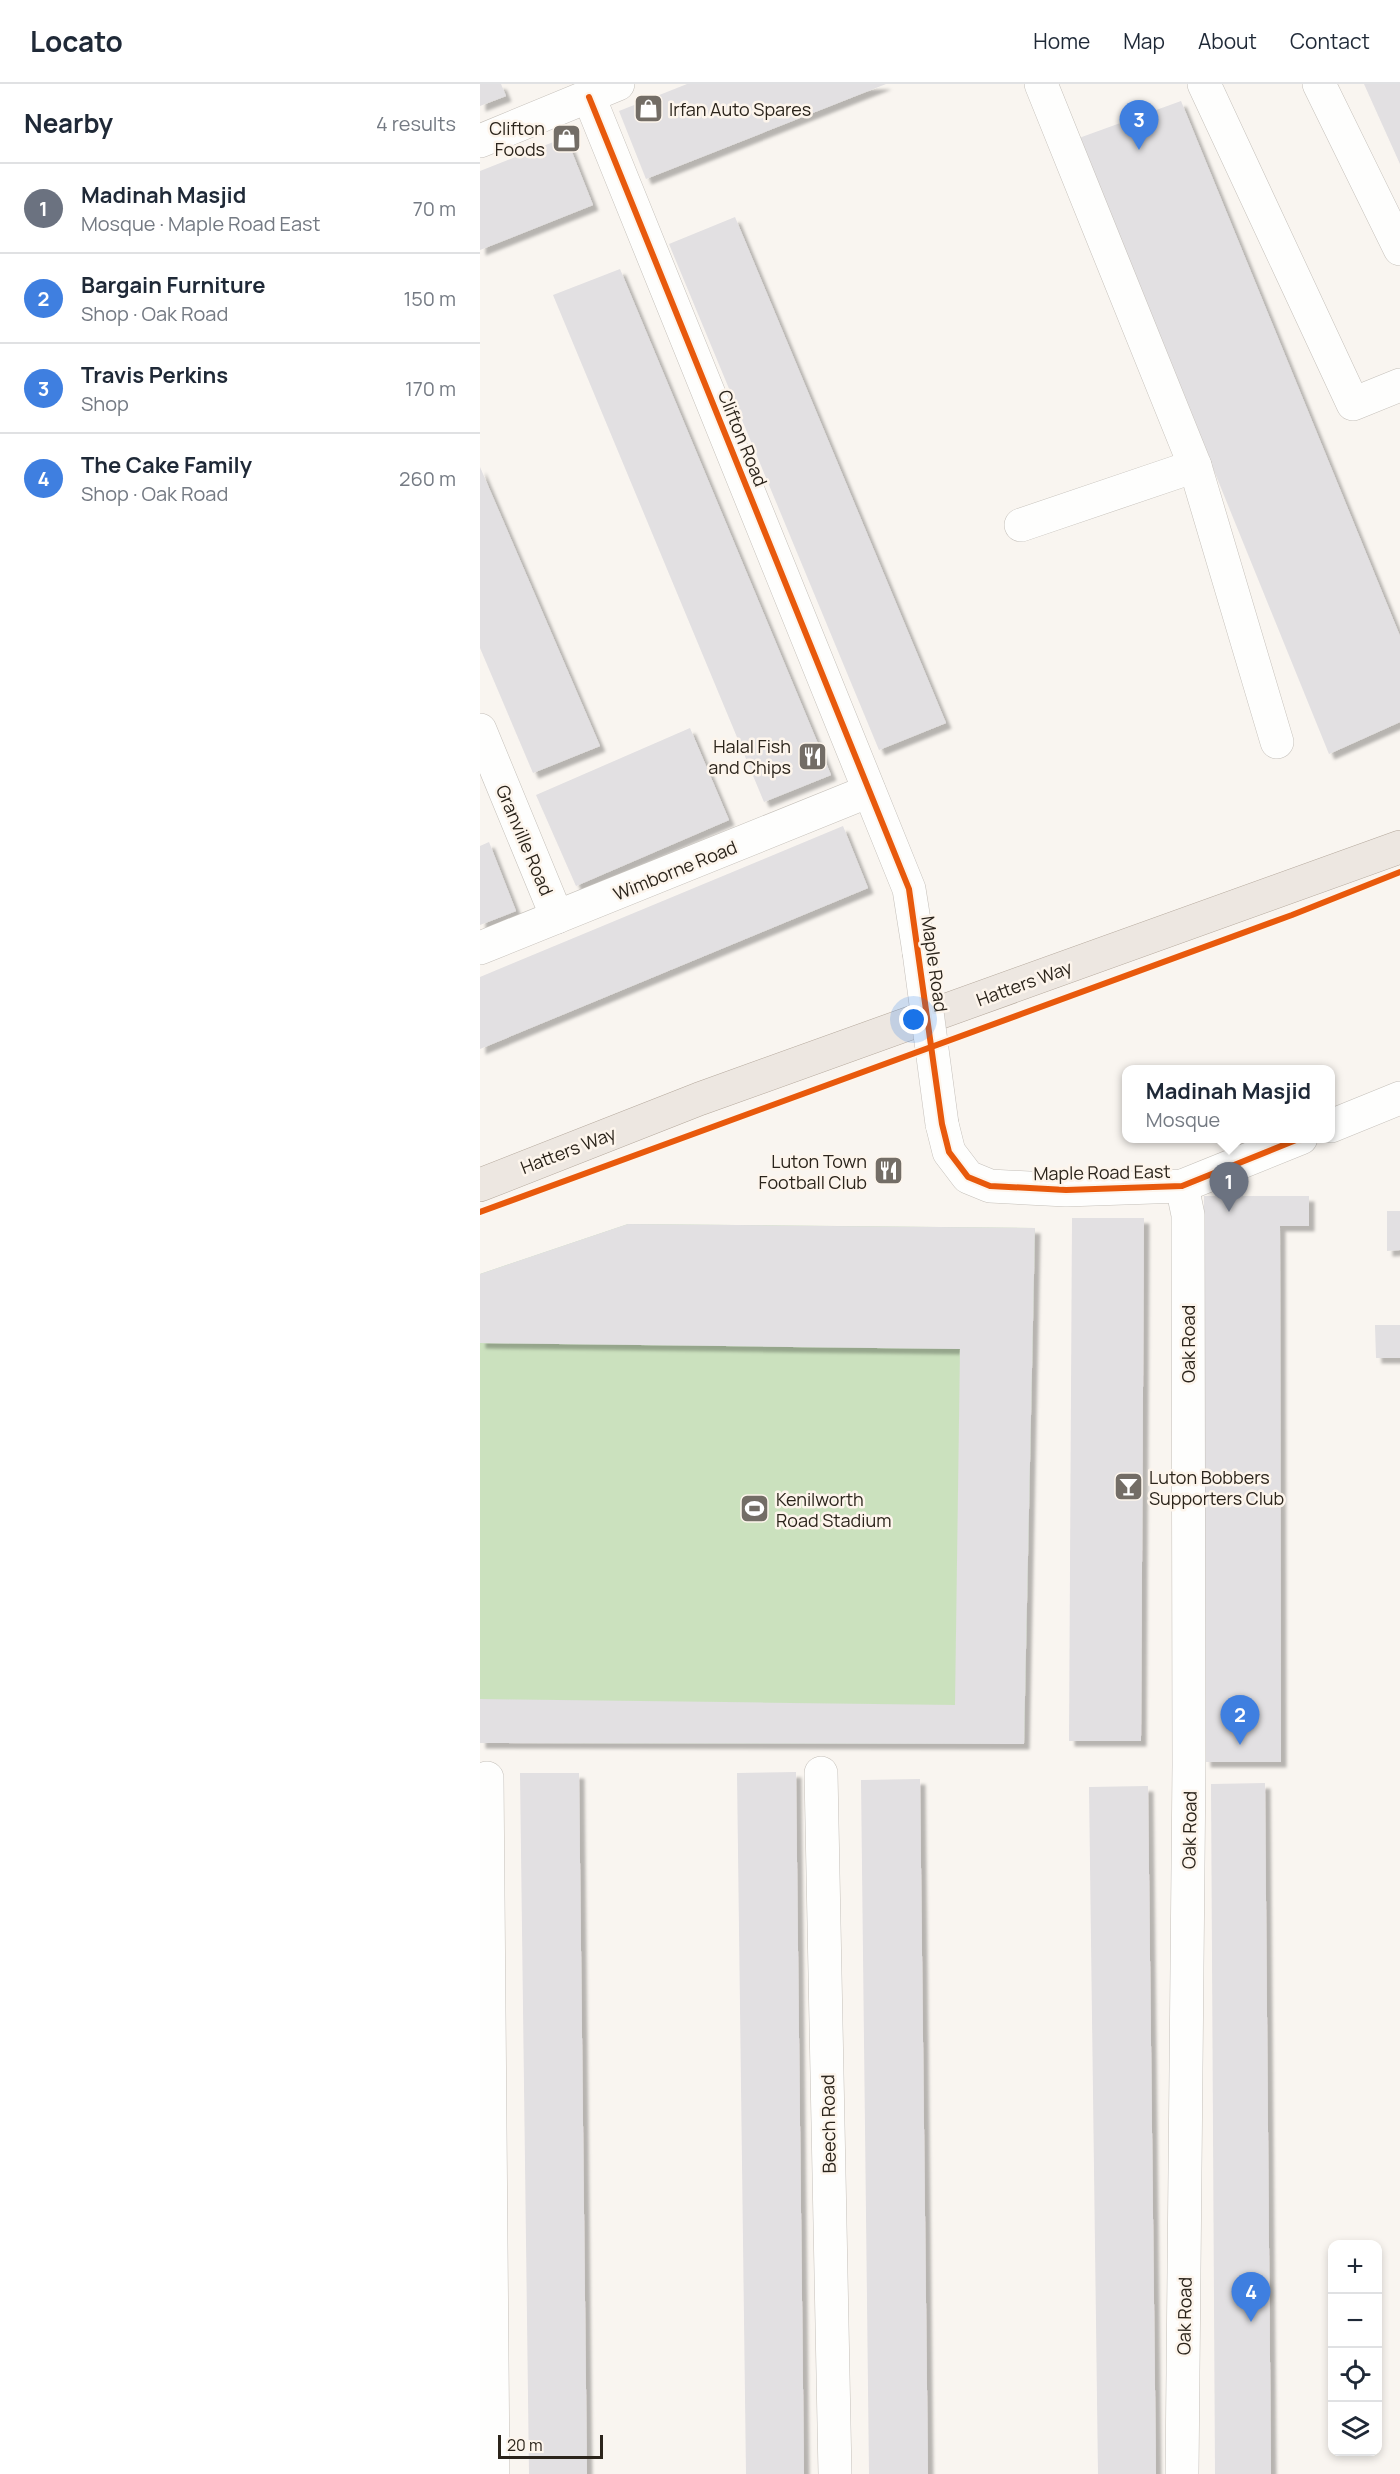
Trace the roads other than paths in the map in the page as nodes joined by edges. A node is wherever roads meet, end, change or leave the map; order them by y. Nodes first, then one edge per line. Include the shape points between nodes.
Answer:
1 (1041, 84) edge
2 (1204, 84) edge
3 (1320, 84) edge
4 (580, 93) edge
5 (480, 141) edge
6 (1400, 249) edge
7 (1400, 385) edge
8 (1195, 466) junction
9 (1021, 525) dead end
10 (480, 730) edge
11 (1277, 742) dead end
12 (869, 791) junction
13 (1400, 847) edge
14 (557, 917) junction
15 (480, 948) edge
16 (1400, 1098) edge
17 (1335, 1124) edge
18 (1288, 1143) edge
19 (968, 1177) joint
20 (480, 1185) edge
21 (1182, 1186) junction
22 (821, 1773) dead end
23 (487, 1778) dead end
24 (493, 2474) edge
25 (835, 2474) edge
26 (1182, 2474) edge

1 - 8 street
2 - 7 street via 1353,405
3 - 6 street
4 - 5 street
4 - 12 street, Clifton Road
8 - 9 street
8 - 11 street
10 - 14 street, Granville Road
12 - 14 street, Wimborne Road
12 - 19 street, Maple Road, bridge via 909,890 942,1124 949,1152
13 - 20 main road, Hatters Way via 699,1099
14 - 15 street, Wimborne Road
16 - 17 street
18 - 21 street, Maple Road East
19 - 21 street, Maple Road East via 990,1186 1066,1190
21 - 26 street, Oak Road via 1188,1215 1189,1754
22 - 25 street, Beech Road
23 - 24 street

